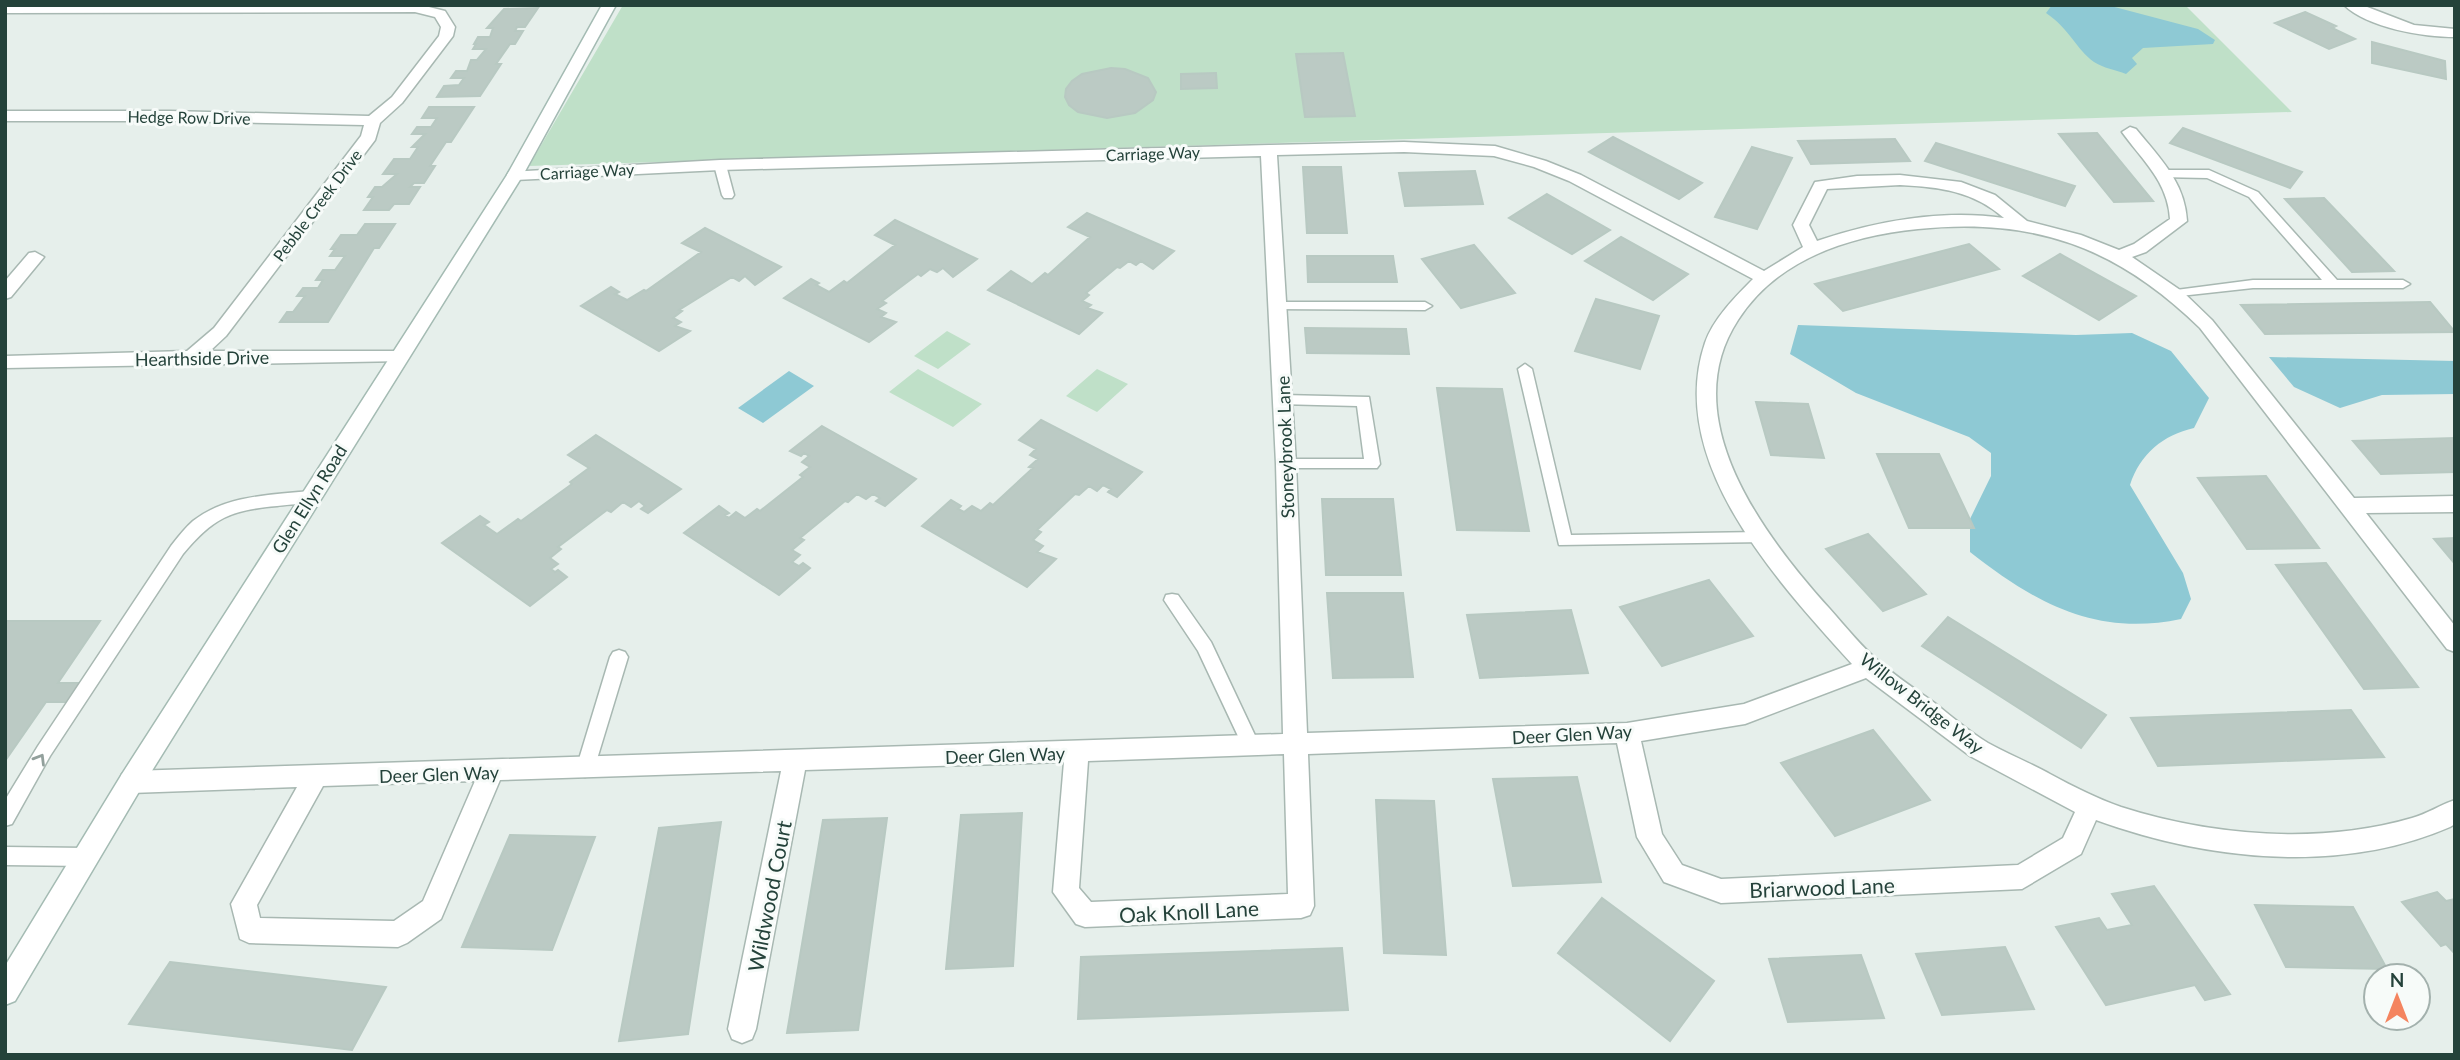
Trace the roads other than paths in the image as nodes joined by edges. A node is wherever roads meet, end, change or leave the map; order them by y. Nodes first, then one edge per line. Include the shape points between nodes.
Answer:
1 (609, 5) edge
2 (2351, 5) edge
3 (5, 9) edge
4 (2455, 33) edge
5 (5, 116) edge
6 (373, 121) junction
7 (2130, 132) dead end
8 (1269, 150) junction
9 (720, 165) junction
10 (515, 174) junction
11 (2163, 174) junction
12 (728, 195) dead end
13 (2020, 224) junction
14 (1813, 249) junction
15 (2120, 256) junction
16 (35, 257) dead end
17 (1763, 277) junction
18 (2403, 284) dead end
19 (2334, 285) junction
20 (5, 293) edge
21 (2176, 294) junction
22 (1278, 306) junction
23 (1425, 306) dead end
24 (192, 357) junction
25 (398, 357) junction
26 (5, 362) edge
27 (1525, 369) dead end
28 (1283, 400) junction
29 (1286, 464) junction
30 (310, 497) junction
31 (2455, 504) edge
32 (2349, 506) junction
33 (1760, 538) junction
34 (1172, 600) dead end
35 (2455, 643) edge
36 (619, 657) dead end
37 (1870, 667) junction
38 (1627, 733) junction
39 (1295, 745) junction
40 (1251, 746) junction
41 (1077, 753) junction
42 (795, 762) junction
43 (585, 768) junction
44 (491, 772) junction
45 (315, 778) junction
46 (131, 782) junction
47 (2089, 807) junction
48 (2455, 811) edge
49 (5, 818) edge
50 (5, 856) edge
51 (86, 857) junction
52 (8, 983) edge
53 (742, 1029) dead end

1 - 10 street, Glen Ellyn Road
2 - 4 street via 2389,23
3 - 6 street, Pebble Creek Drive via 398,7 440,14 448,27 446,36 397,100
5 - 6 street, Hedge Row Drive
6 - 24 street, Pebble Creek Drive via 369,137 228,321
7 - 11 street
8 - 9 street, Carriage Way
8 - 17 street, Carriage Way via 1436,147 1496,151 1575,178
8 - 22 street, Stoneybrook Lane
9 - 10 street, Carriage Way
9 - 12 lane
10 - 25 street, Glen Ellyn Road
11 - 15 street via 2173,187 2179,221
11 - 19 lane via 2209,174 2254,195
13 - 14 street, Willow Bridge Way via 1993,221 1880,228
13 - 14 street via 2001,205 1975,191 1912,180 1840,181 1821,185 1801,225
13 - 15 street, Willow Bridge Way via 2095,243
14 - 17 street, Willow Bridge Way
15 - 21 street, Willow Bridge Way
16 - 20 street
17 - 33 street, Willow Bridge Way via 1717,332 1705,371 1706,411 1720,463
18 - 19 lane
19 - 21 lane via 2253,284
21 - 32 street, Willow Bridge Way via 2206,324
22 - 23 lane
22 - 28 street, Stoneybrook Lane
24 - 25 street, Hearthside Drive
24 - 26 street, Hearthside Drive
25 - 30 street, Glen Ellyn Road
27 - 33 lane via 1565,541
28 - 29 street, Stoneybrook Lane
28 - 29 lane via 1364,401 1372,464
29 - 39 street, Stoneybrook Lane
30 - 46 street, Glen Ellyn Road
49 -> 30 lane via 177,550 199,526 248,503
31 - 32 street
32 - 35 street, Willow Bridge Way
33 - 37 street, Willow Bridge Way via 1795,587
34 - 40 lane via 1205,647
36 - 43 lane
37 - 38 street, Deer Glen Way via 1745,713
37 - 47 street, Willow Bridge Way via 1976,748
38 - 39 street, Deer Glen Way
38 - 47 street, Briarwood Lane via 1650,837 1673,874 1721,891 2022,877 2072,846
39 - 40 street, Deer Glen Way
39 - 41 street, Oak Knoll Lane via 1301,906 1085,915 1066,892
40 - 41 street, Deer Glen Way
41 - 42 street, Deer Glen Way
42 - 43 street, Deer Glen Way
42 - 53 street, Wildwood Court
43 - 44 street, Deer Glen Way
44 - 45 street, Deer Glen Way
44 - 45 street via 432,910 398,934 249,930 244,904
45 - 46 street, Deer Glen Way
46 - 51 street, Glen Ellyn Road
47 - 48 street, Willow Bridge Way via 2204,838 2296,846 2379,838
50 - 51 lane
51 - 52 street, Glen Ellyn Road

